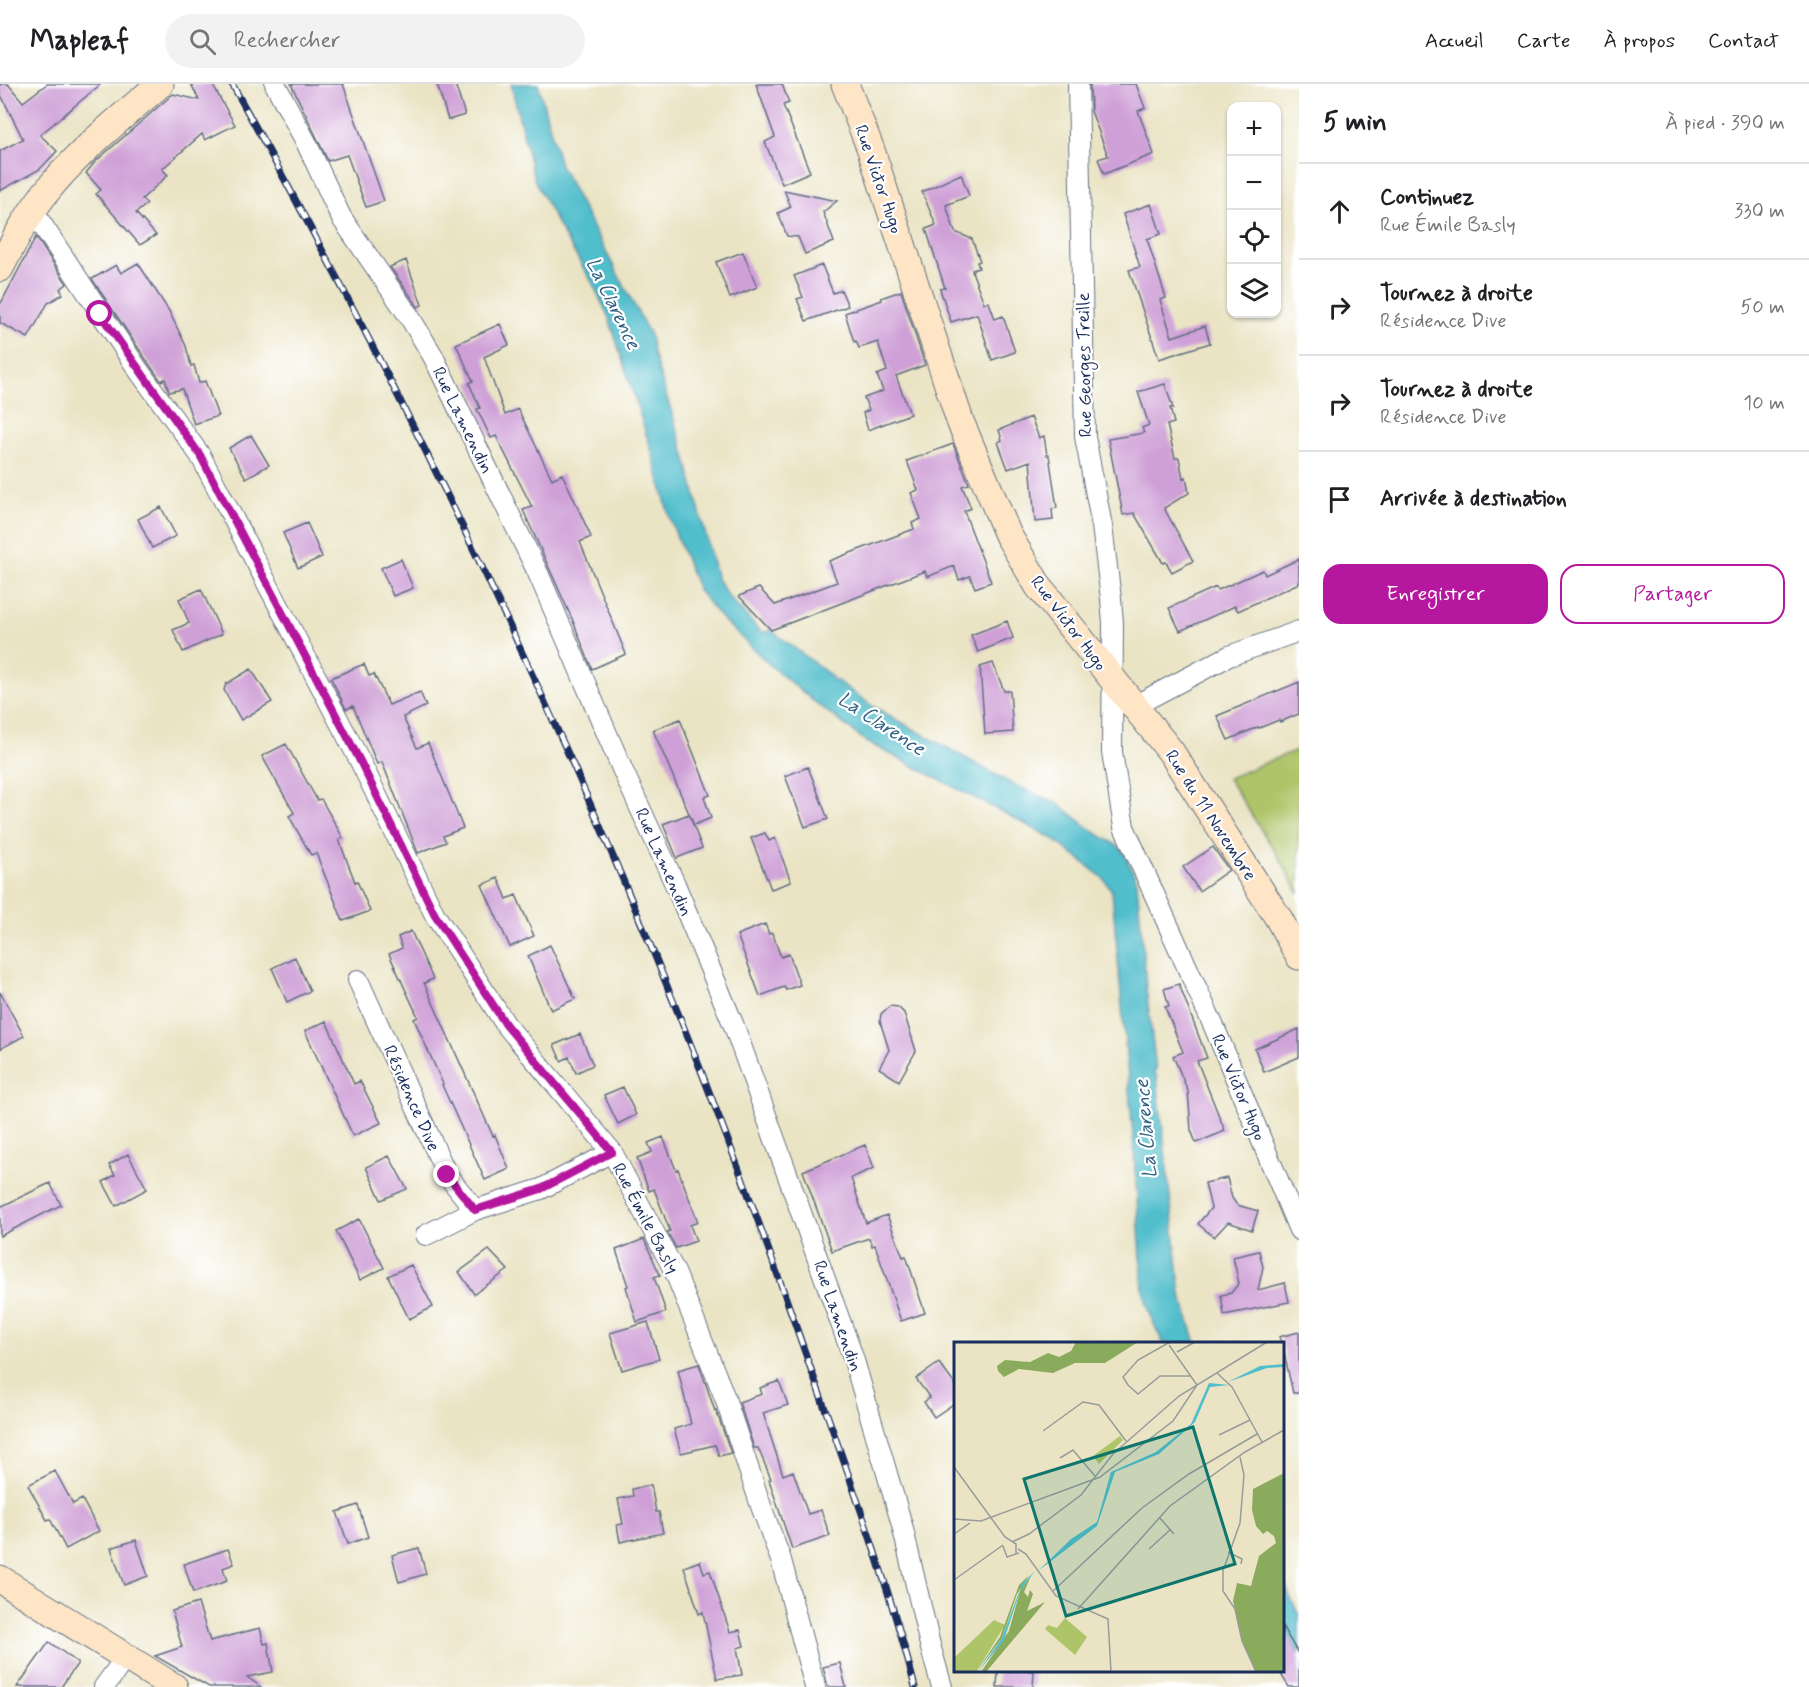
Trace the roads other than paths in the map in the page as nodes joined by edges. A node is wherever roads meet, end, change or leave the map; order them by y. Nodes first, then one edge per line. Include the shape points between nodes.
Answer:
1 (160, 84) edge
2 (275, 84) edge
3 (845, 84) edge
4 (1078, 84) edge
5 (31, 213) junction
6 (0, 268) edge
7 (1299, 631) edge
8 (1112, 681) junction
9 (1134, 706) junction
10 (1299, 956) edge
11 (358, 980) dead end
12 (612, 1152) junction
13 (475, 1210) junction
14 (1299, 1230) edge
15 (426, 1235) dead end
16 (0, 1579) edge
17 (126, 1657) junction
18 (104, 1687) edge
19 (174, 1687) edge
20 (815, 1687) edge
21 (942, 1687) edge

1 - 5 main road via 58,178
2 - 21 street, Rue Lamendin via 341,217 433,356 538,573 725,1004 853,1357 902,1525
3 - 8 main road, Rue Victor Hugo via 871,150 960,421 1008,535 1039,587
4 - 8 street, Rue Georges Treille via 1084,437 1108,572 1113,622
5 - 6 main road
5 - 12 street, Rue Émile Basly via 200,455 441,925 506,1025
7 - 9 street via 1229,656
8 - 9 main road, Rue du 11 Novembre
8 - 14 street, Rue Victor Hugo via 1112,752 1124,827 1215,1029
9 - 10 main road, Rue du 11 Novembre via 1201,797
11 - 13 street, Résidence Dive via 447,1175
12 - 13 street via 541,1189
12 - 20 street, Rue Émile Basly via 675,1272 721,1388 781,1560
13 - 15 street
16 - 17 main road
17 - 18 street
17 - 19 main road

